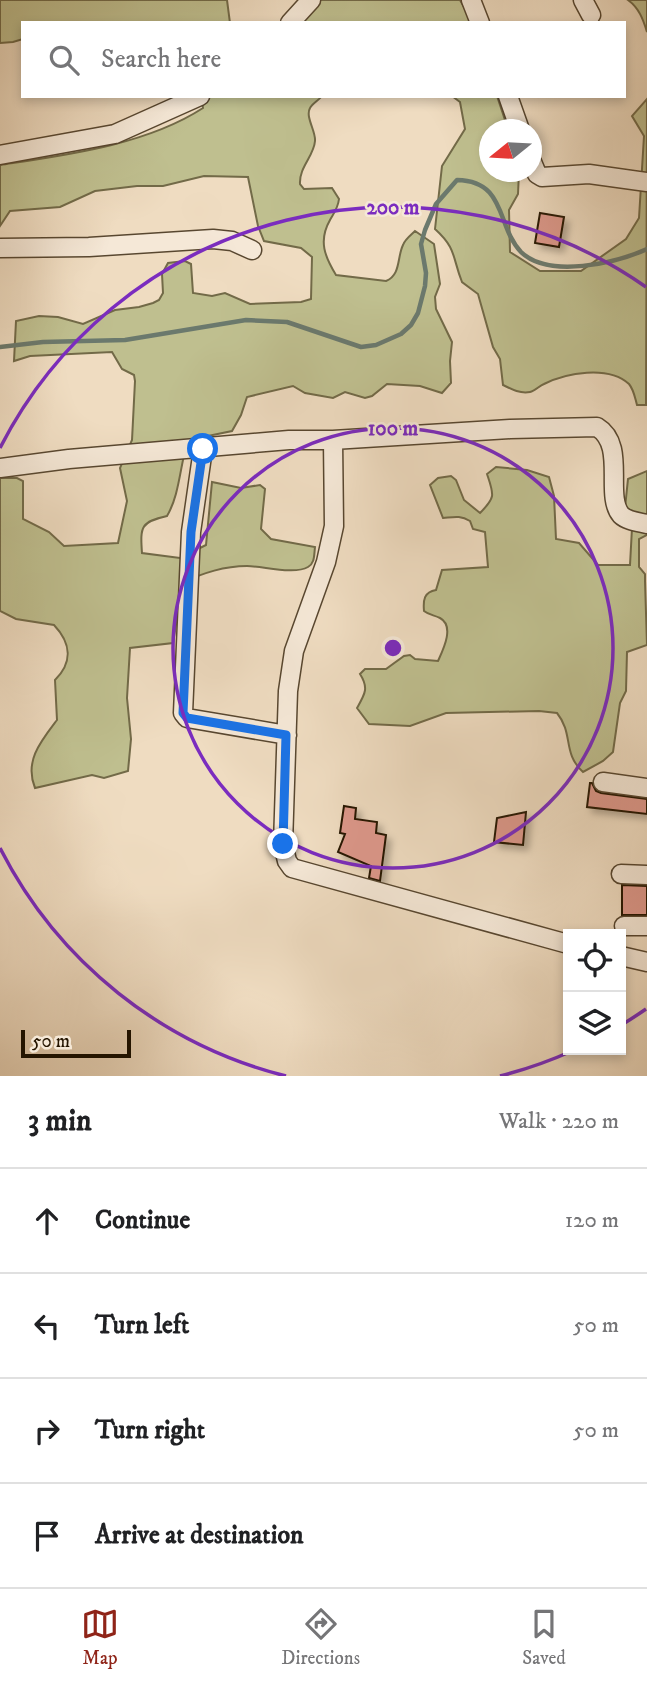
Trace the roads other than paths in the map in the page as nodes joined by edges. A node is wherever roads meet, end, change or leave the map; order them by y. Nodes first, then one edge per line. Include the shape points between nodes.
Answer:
1 (311, 0) edge
2 (471, 0) edge
3 (292, 21) edge
4 (479, 21) edge
5 (196, 98) edge
6 (509, 98) edge
7 (516, 119) edge
8 (0, 155) edge
9 (542, 177) edge
10 (647, 182) edge
11 (0, 249) edge
12 (252, 250) dead end
13 (333, 440) junction
14 (203, 449) junction
15 (0, 468) edge
16 (647, 524) edge
17 (286, 735) junction
18 (603, 782) dead end
19 (647, 788) edge
20 (621, 874) dead end
21 (647, 875) edge
22 (624, 926) dead end
23 (647, 926) edge
24 (563, 943) edge
25 (626, 957) edge
26 (647, 962) edge

1 - 3 street
2 - 4 street
5 - 8 street via 115,134
6 - 7 street
9 - 10 street via 589,174
11 - 12 street via 213,239
13 - 14 street
13 - 16 street via 597,427 604,431 612,450 621,515
13 - 17 street via 334,526 294,651
14 - 15 street
14 - 17 street via 191,532 183,713 187,718
17 - 24 street via 283,844 289,866
18 - 19 street
20 - 21 street
22 - 23 street
25 - 26 street

